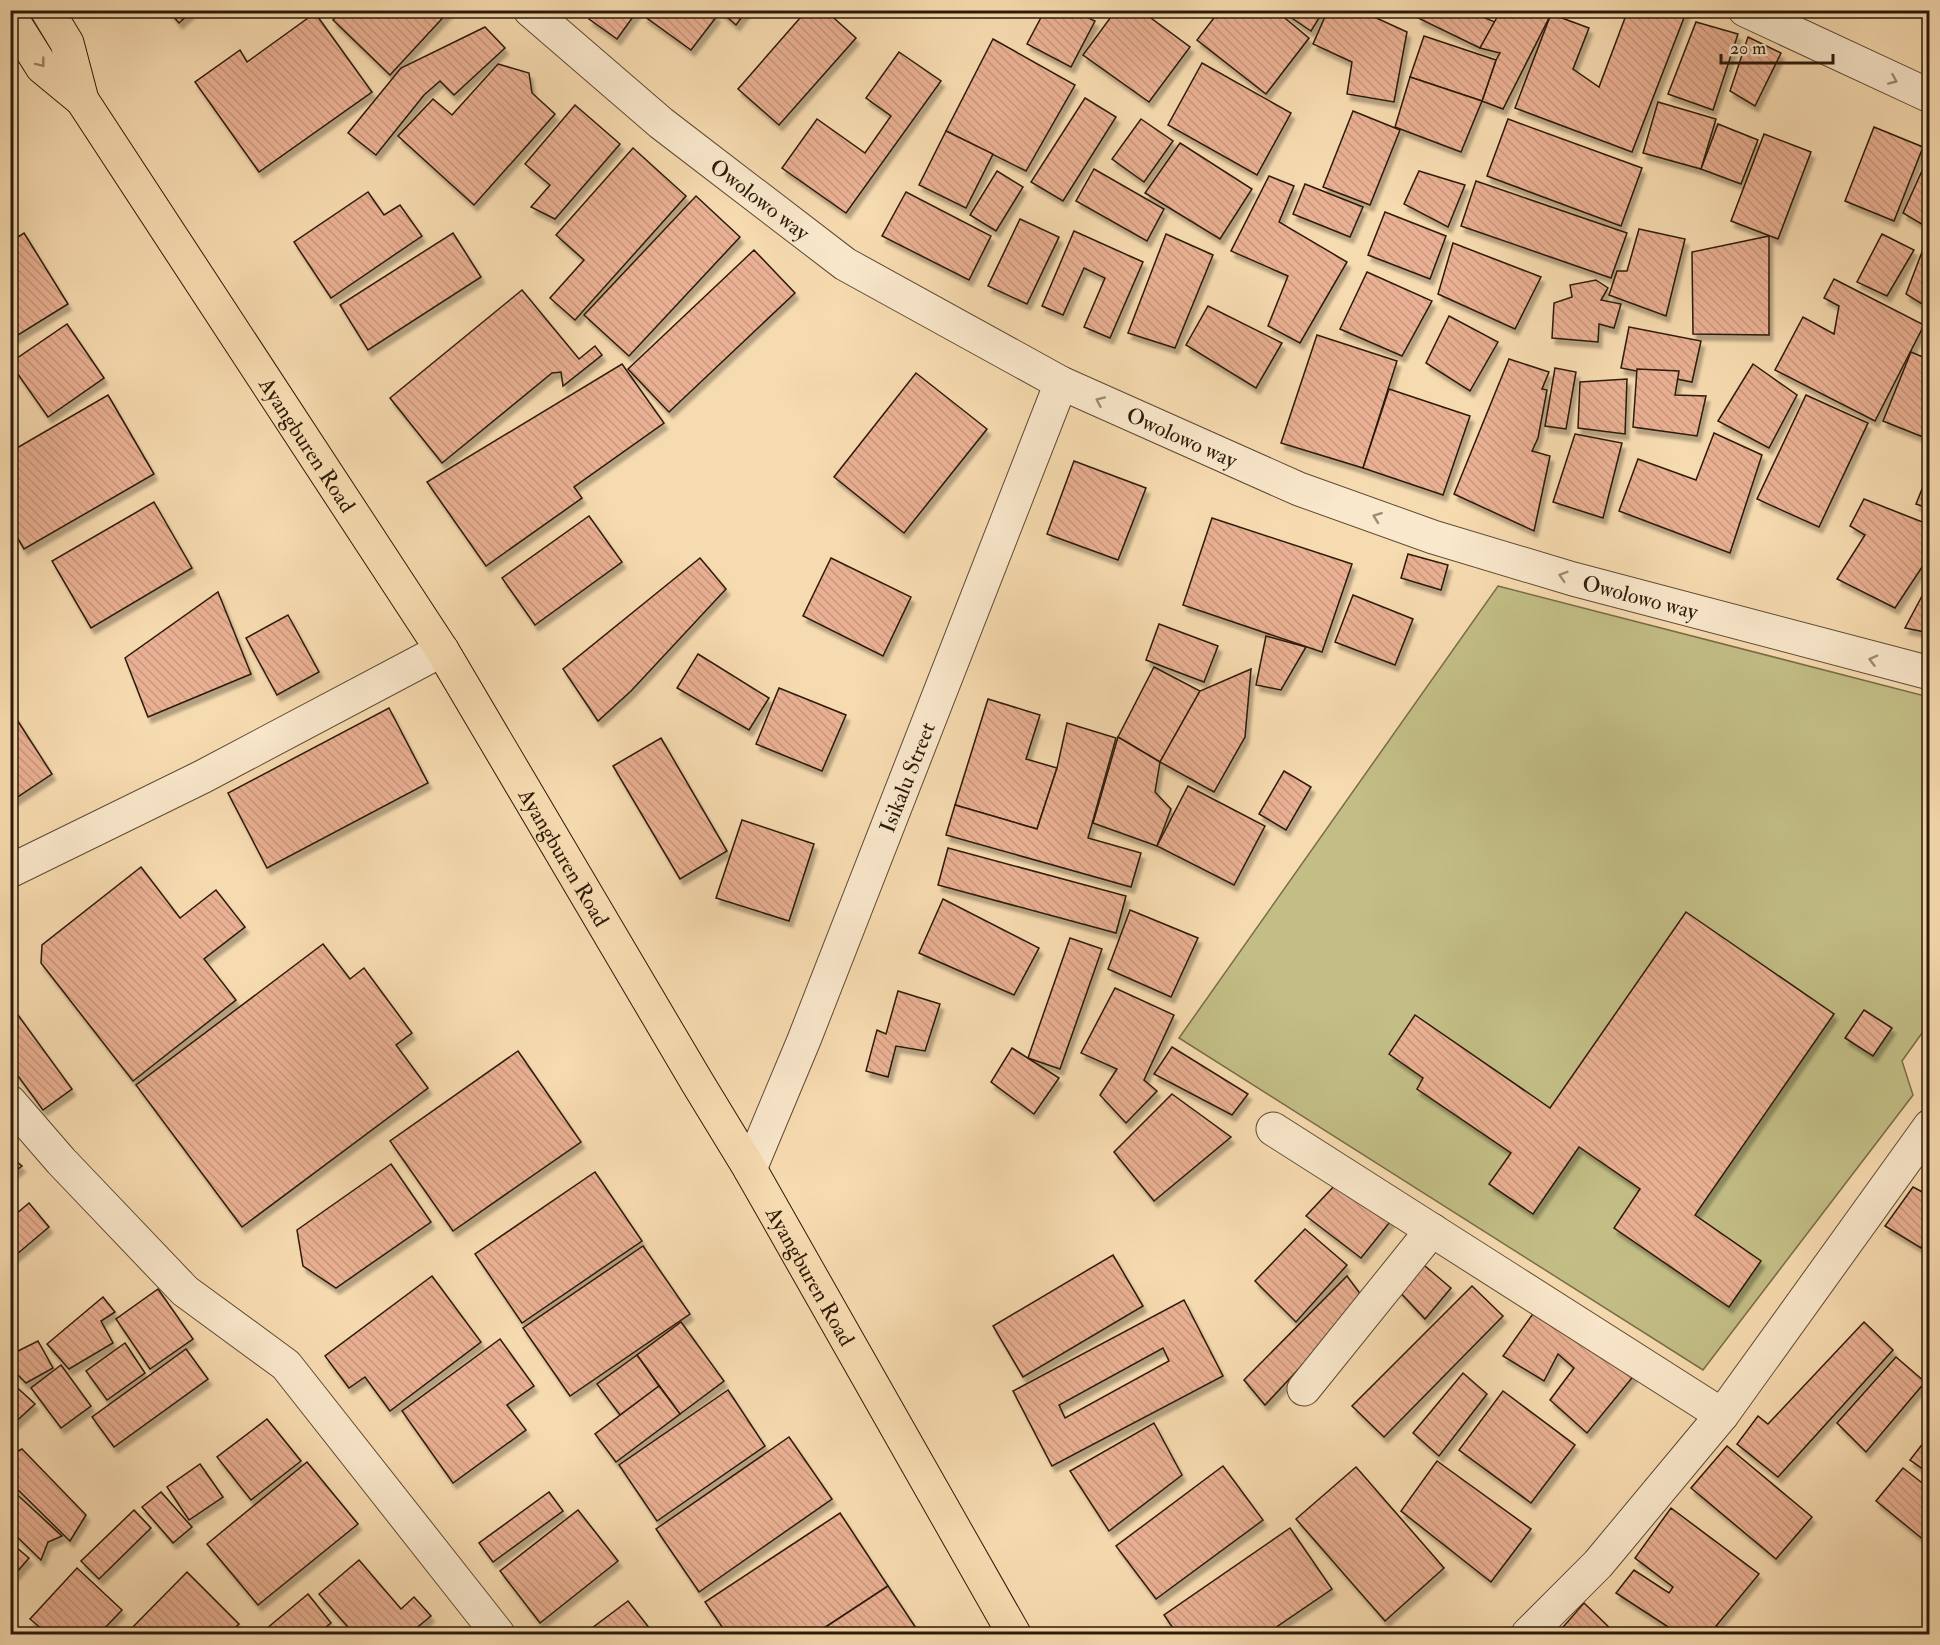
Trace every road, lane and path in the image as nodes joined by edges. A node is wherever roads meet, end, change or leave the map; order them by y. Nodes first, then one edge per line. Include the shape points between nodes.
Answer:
1 (47, 10) edge
2 (530, 10) edge
3 (1745, 10) edge
4 (10, 16) edge
5 (1929, 96) edge
6 (82, 100) junction
7 (1061, 383) junction
8 (442, 650) junction
9 (1929, 673) edge
10 (10, 872) edge
11 (10, 1102) edge
12 (1929, 1126) edge
13 (1273, 1129) dead end
14 (750, 1169) junction
15 (1432, 1230) junction
16 (1304, 1389) dead end
17 (1722, 1415) junction
18 (498, 1635) edge
19 (1014, 1635) edge
20 (1528, 1635) edge

1 - 6 main road, Ayangburen Road via 66,43
2 - 7 street, Owolowo way via 661,123 845,264
3 -> 5 street
4 -> 6 main road, Ayangburen Road via 42,67
6 - 8 main road, Ayangburen Road
9 -> 7 street, Owolowo way via 1585,582 1433,537 1299,489
7 - 14 street, Isikalu Street
8 - 10 street via 202,777
8 - 14 main road, Ayangburen Road
11 - 18 street via 185,1291 286,1365
12 - 17 street
13 - 15 street
14 - 19 main road, Ayangburen Road
15 - 16 street
15 - 17 street
17 - 20 street via 1598,1564

